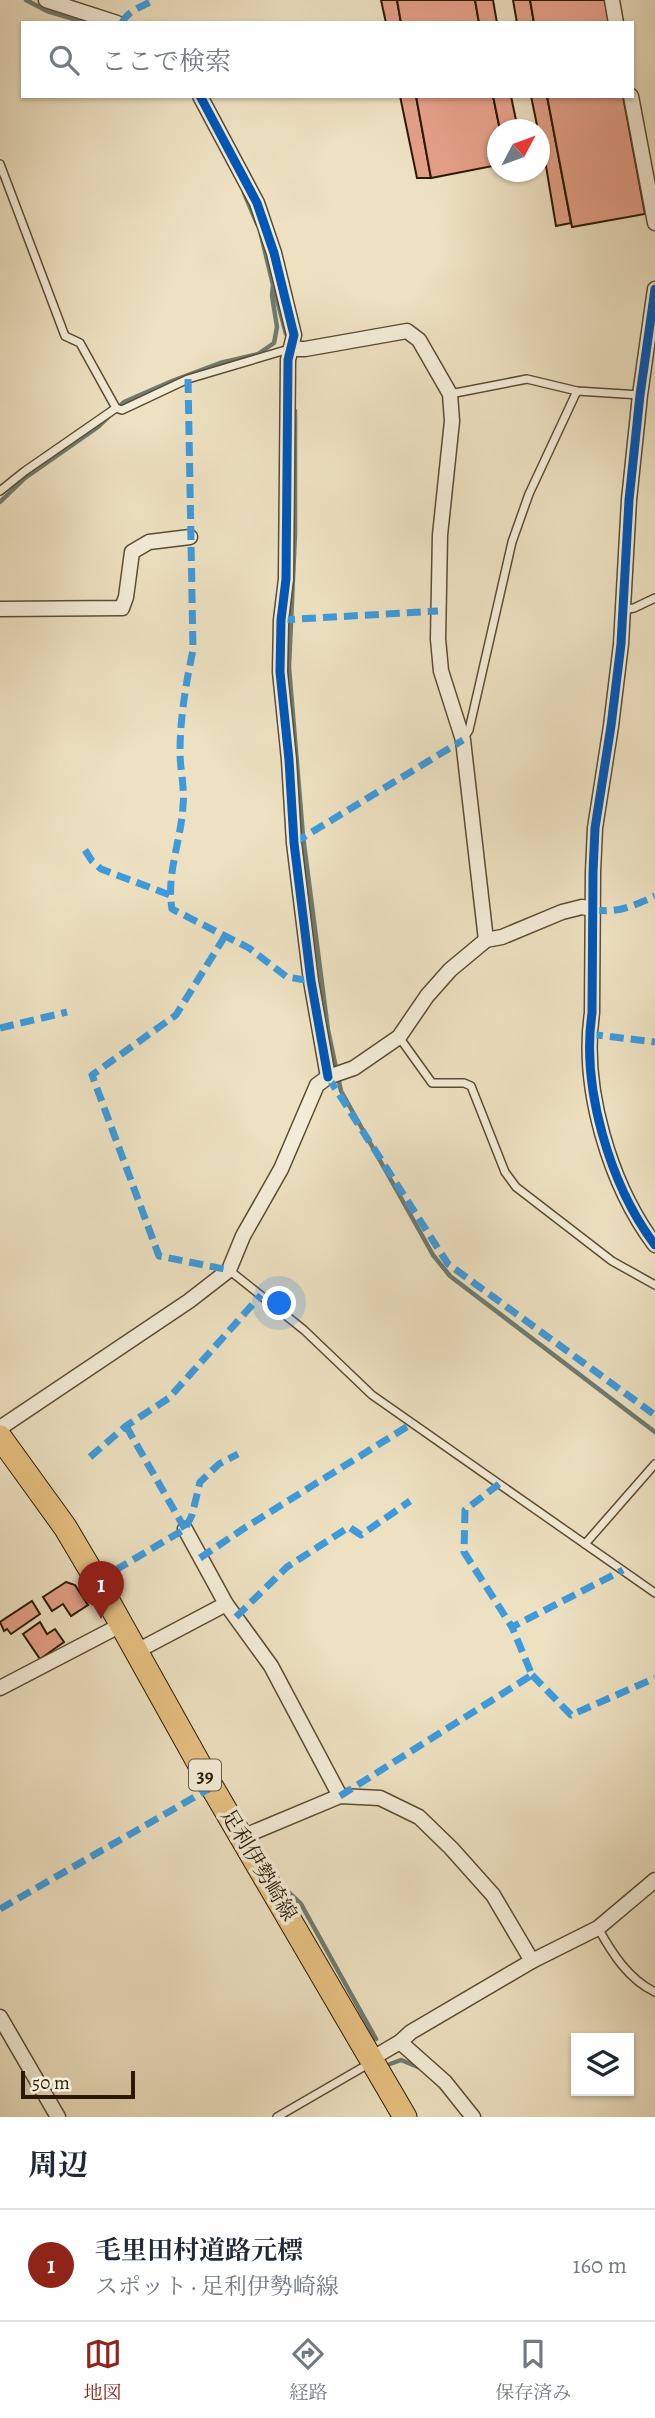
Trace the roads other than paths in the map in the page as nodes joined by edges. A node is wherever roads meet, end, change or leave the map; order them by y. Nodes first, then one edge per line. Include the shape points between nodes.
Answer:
1 (46, 0) edge
2 (612, 0) edge
3 (111, 21) edge
4 (617, 21) edge
5 (201, 98) edge
6 (631, 98) edge
7 (0, 164) edge
8 (9, 187) junction
9 (0, 190) edge
10 (655, 223) edge
11 (655, 289) edge
12 (292, 349) junction
13 (577, 391) junction
14 (450, 394) junction
15 (640, 395) junction
16 (118, 409) junction
17 (0, 491) edge
18 (190, 537) dead end
19 (655, 598) edge
20 (0, 609) edge
21 (622, 610) junction
22 (463, 740) junction
23 (593, 909) junction
24 (486, 940) junction
25 (399, 1037) junction
26 (328, 1077) junction
27 (655, 1245) edge
28 (229, 1270) junction
29 (655, 1285) edge
30 (0, 1428) edge
31 (0, 1437) edge
32 (655, 1464) edge
33 (185, 1530) dead end
34 (585, 1544) junction
35 (655, 1593) edge
36 (226, 1604) junction
37 (121, 1625) junction
38 (137, 1651) junction
39 (0, 1688) edge
40 (340, 1796) junction
41 (242, 1836) junction
42 (655, 1880) edge
43 (598, 1928) junction
44 (532, 1961) junction
45 (655, 1992) edge
46 (0, 2017) edge
47 (400, 2042) junction
48 (371, 2059) junction
49 (58, 2117) edge
50 (277, 2117) edge
51 (405, 2117) edge
52 (472, 2117) edge

1 - 3 street
2 - 4 street
5 - 12 street via 257,203 295,335
6 - 10 street
7 - 8 lane
8 - 9 lane
8 - 16 lane via 65,336 80,342
11 - 15 street
12 - 14 street via 407,331 419,340
12 - 16 lane via 188,379
12 - 26 street via 288,360 286,579 280,672 296,857
13 - 14 lane via 527,379
13 - 15 lane
13 - 22 lane via 512,542 472,719
14 - 22 street via 438,639 441,671
15 - 21 street
16 - 17 lane
18 - 20 street via 149,542 132,552 122,608
19 - 21 lane
21 - 23 street via 595,828
22 - 24 street
23 - 24 street via 562,912
23 - 27 street via 589,1034 594,1109 628,1203
24 - 25 street via 450,970
25 - 26 street via 354,1068
25 - 29 lane via 432,1083 471,1086 475,1091 505,1172 516,1187 612,1261
26 - 28 street via 317,1085
28 - 30 street
28 - 34 lane via 304,1330 372,1395
31 - 37 main road, 足利伊勢崎線 / 39 via 65,1527
32 - 34 lane
33 - 36 street
34 - 35 lane
36 - 38 street
36 - 40 street via 271,1665
37 - 38 main road, 足利伊勢崎線 / 39
37 - 39 street
38 - 41 main road, 足利伊勢崎線 / 39
40 - 41 street
40 - 44 street via 380,1798 419,1817 493,1895
41 - 48 main road, 足利伊勢崎線 / 39
42 - 43 street
43 - 44 street
43 - 45 lane via 629,1973
44 - 47 street
46 - 49 street
47 - 48 street
47 - 52 street via 445,2082
48 - 50 lane
48 - 51 main road, 足利伊勢崎線 / 39

